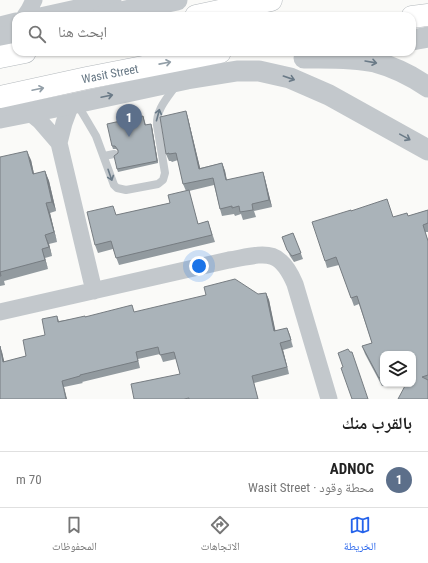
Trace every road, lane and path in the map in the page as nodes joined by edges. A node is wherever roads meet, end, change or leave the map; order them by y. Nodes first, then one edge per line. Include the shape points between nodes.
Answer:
1 (34, 0) edge
2 (58, 0) edge
3 (113, 0) edge
4 (177, 0) edge
5 (272, 0) edge
6 (77, 8) junction
7 (28, 12) edge
8 (58, 12) edge
9 (121, 12) edge
10 (215, 12) edge
11 (428, 15) edge
12 (416, 16) edge
13 (12, 22) edge
14 (0, 25) edge
15 (12, 35) edge
16 (428, 37) edge
17 (0, 38) edge
18 (416, 39) edge
19 (12, 55) edge
20 (200, 56) edge
21 (316, 56) edge
22 (0, 57) edge
23 (304, 58) junction
24 (237, 70) junction
25 (180, 80) junction
26 (428, 87) edge
27 (73, 103) junction
28 (8, 113) edge
29 (59, 143) junction
30 (160, 144) junction
31 (151, 146) edge
32 (428, 150) edge
33 (114, 154) edge
34 (104, 156) junction
35 (94, 291) junction
36 (0, 312) edge
37 (329, 399) edge

1 - 7 street
2 - 6 street
3 - 6 street
4 - 9 street
5 - 10 highway
6 - 8 street
11 - 12 highway
13 - 14 street
15 - 17 street
16 - 18 street
19 - 22 highway
28 -> 20 highway, Wasit Street via 87,78
21 - 23 street
23 - 24 street
23 -> 26 street via 375,62 401,71
24 - 25 street
24 -> 32 street via 275,74 307,85
27 -> 25 street
30 -> 25 lane via 158,115
27 - 28 street
27 - 29 street
27 - 34 lane via 91,127
28 - 29 street via 40,121
29 - 35 street
30 - 31 lane
34 -> 30 lane via 117,188 126,190 158,184 165,177
33 - 34 lane
35 - 36 street
35 - 37 street via 248,257 264,254 274,256 284,263 291,273

